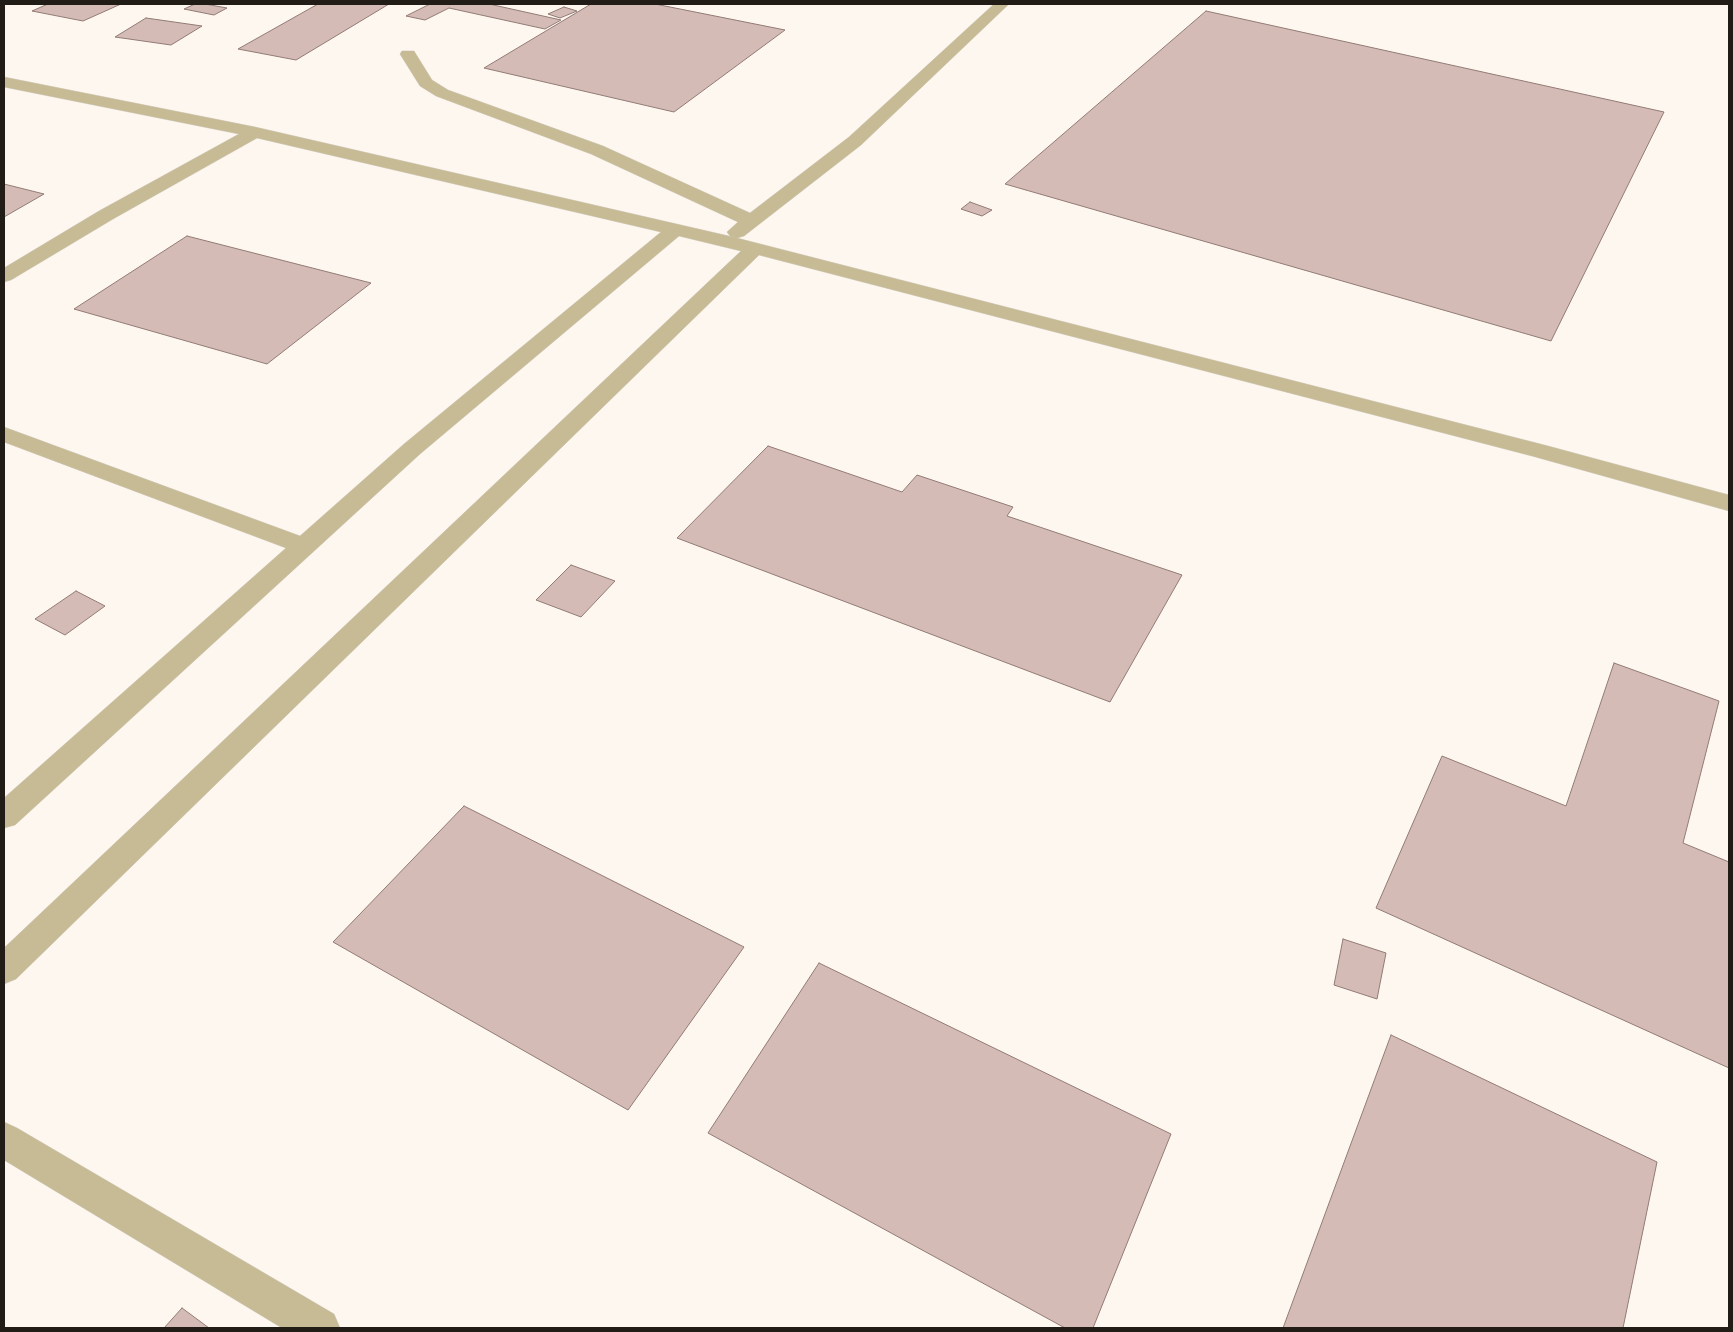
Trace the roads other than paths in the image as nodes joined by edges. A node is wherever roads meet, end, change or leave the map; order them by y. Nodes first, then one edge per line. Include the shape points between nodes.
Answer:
1 (1002, 4) edge
2 (408, 54) dead end
3 (4, 82) edge
4 (255, 132) junction
5 (750, 220) junction
6 (675, 230) junction
7 (726, 242) junction
8 (754, 249) junction
9 (4, 276) edge
10 (4, 434) edge
11 (1729, 503) edge
12 (304, 546) junction
13 (4, 816) edge
14 (4, 969) edge
15 (4, 1140) edge
16 (320, 1328) edge

1 - 5 street via 854,140
2 - 5 street via 426,83 442,93 597,150
3 - 4 street
4 - 6 street
4 - 9 street
5 - 7 street
6 - 7 street
6 - 12 street via 412,449
7 - 8 street
8 - 11 street via 1540,451
8 - 14 street
10 - 12 street
12 - 13 street
15 - 16 street

